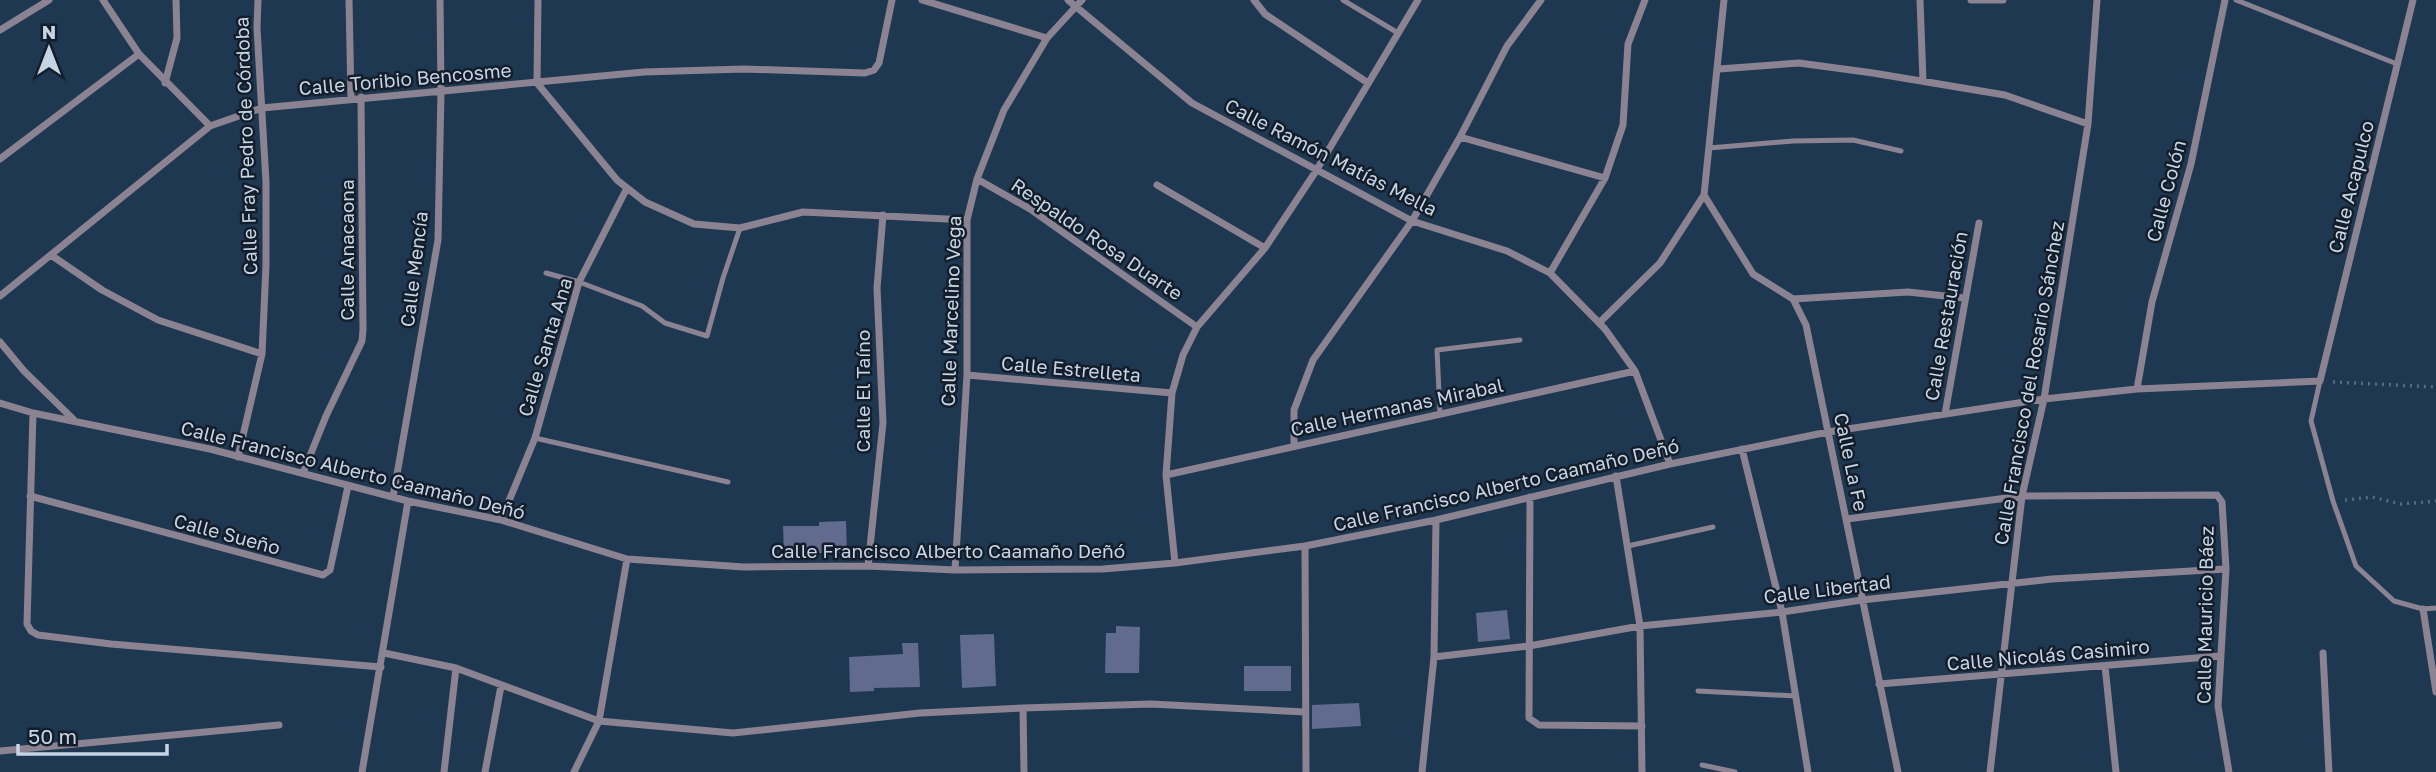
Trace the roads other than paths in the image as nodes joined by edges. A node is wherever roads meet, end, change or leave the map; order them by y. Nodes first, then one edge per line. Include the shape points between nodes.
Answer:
1 (49, 0) edge
2 (103, 0) edge
3 (176, 0) edge
4 (258, 0) edge
5 (349, 0) edge
6 (440, 0) edge
7 (538, 0) edge
8 (892, 0) edge
9 (922, 0) edge
10 (1068, 0) edge
11 (1254, 0) edge
12 (1343, 0) edge
13 (1418, 0) edge
14 (1541, 0) edge
15 (1645, 0) edge
16 (1724, 0) edge
17 (1920, 0) edge
18 (1971, 0) edge
19 (2003, 0) edge
20 (2097, 0) edge
21 (2225, 0) edge
22 (2236, 0) edge
23 (2413, 0) edge
24 (1079, 3) edge
25 (0, 30) edge
26 (1398, 33) junction
27 (1047, 38) junction
28 (139, 54) junction
29 (2397, 64) junction
30 (1719, 69) junction
31 (1923, 82) junction
32 (164, 83) junction
33 (537, 83) junction
34 (1368, 83) junction
35 (441, 91) junction
36 (361, 97) junction
37 (351, 98) junction
38 (262, 108) junction
39 (2088, 124) junction
40 (210, 126) junction
41 (1460, 137) junction
42 (1709, 148) junction
43 (1901, 151) dead end
44 (0, 159) edge
45 (1315, 171) junction
46 (1605, 178) junction
47 (977, 179) junction
48 (1157, 185) dead end
49 (627, 188) junction
50 (1704, 195) junction
51 (883, 215) junction
52 (967, 220) junction
53 (1412, 221) junction
54 (1979, 223) dead end
55 (740, 228) junction
56 (1265, 248) junction
57 (51, 255) junction
58 (546, 273) dead end
59 (1550, 273) junction
60 (579, 282) junction
61 (0, 296) edge
62 (1964, 298) junction
63 (1793, 299) junction
64 (1599, 323) junction
65 (1197, 327) junction
66 (1520, 340) dead end
67 (0, 342) edge
68 (262, 354) junction
69 (1635, 371) junction
70 (967, 375) junction
71 (2320, 381) junction
72 (2137, 389) junction
73 (1172, 393) junction
74 (2044, 399) junction
75 (0, 403) edge
76 (33, 413) junction
77 (1440, 414) junction
78 (1945, 414) junction
79 (75, 421) junction
80 (1828, 432) junction
81 (535, 438) junction
82 (1294, 446) junction
83 (1742, 449) junction
84 (238, 457) junction
85 (1670, 464) junction
86 (303, 473) junction
87 (1166, 475) junction
88 (1616, 476) junction
89 (728, 482) dead end
90 (348, 486) junction
91 (30, 496) junction
92 (2022, 496) junction
93 (393, 497) junction
94 (1530, 497) junction
95 (408, 501) junction
96 (1847, 519) junction
97 (500, 520) junction
98 (1436, 520) junction
99 (1713, 527) dead end
100 (1305, 546) junction
101 (1628, 546) junction
102 (627, 559) junction
103 (1175, 563) junction
104 (868, 566) junction
105 (2226, 569) junction
106 (955, 570) junction
107 (2012, 584) junction
108 (1862, 600) junction
109 (2436, 608) edge
110 (2423, 609) junction
111 (1782, 612) junction
112 (1640, 626) junction
113 (1529, 646) junction
114 (384, 653) junction
115 (2323, 653) dead end
116 (2220, 656) junction
117 (1434, 657) junction
118 (2105, 666) junction
119 (381, 667) junction
120 (456, 668) junction
121 (2000, 675) junction
122 (1879, 684) junction
123 (500, 686) junction
124 (1698, 691) dead end
125 (2436, 692) edge
126 (1796, 696) junction
127 (1023, 708) junction
128 (1306, 712) junction
129 (599, 721) junction
130 (279, 725) dead end
131 (1642, 726) junction
132 (0, 751) edge
133 (1702, 765) dead end
134 (362, 772) edge
135 (444, 772) edge
136 (485, 772) edge
137 (574, 772) edge
138 (1024, 772) edge
139 (1306, 772) edge
140 (1422, 772) edge
141 (1643, 772) edge
142 (1735, 772) edge
143 (1808, 772) edge
144 (1898, 772) edge
145 (1990, 772) edge
146 (2116, 772) edge
147 (2229, 772) edge
148 (2329, 772) edge

1 - 25 street
2 - 28 street
3 - 32 street via 177,38
4 - 38 street, Calle Fray Pedro de Córdoba
5 - 37 street
6 - 35 street, Calle Mencía
7 - 33 street
8 - 33 street, Calle Toribio Bencosme via 879,63 865,73 644,72
9 - 27 street
10 - 24 street, Calle Ramón Matías Mella
11 - 34 street via 1265,14
12 - 26 lane
13 - 26 street
14 - 41 street via 1507,46
15 - 46 street via 1628,44 1623,125
16 - 30 street
17 - 31 street
18 - 19 street
20 - 39 street, Calle Francisco del Rosario Sánchez
21 - 72 street, Calle Colón via 2191,164 2152,302
22 - 29 lane
23 - 29 street, Calle Acapulco
24 - 27 street, Calle Marcelino Vega
24 - 45 street, Calle Ramón Matías Mella via 1192,103
26 - 34 street
27 - 47 street, Calle Marcelino Vega via 1004,110
28 - 32 street
28 - 44 street
29 - 71 street, Calle Acapulco
30 - 31 street via 1799,63
30 - 42 street
31 - 39 street via 2005,95
32 - 40 street
33 - 35 street, Calle Toribio Bencosme
33 - 49 street
34 - 45 street
35 - 36 street, Calle Toribio Bencosme
35 - 93 street, Calle Mencía via 438,240
36 - 37 street, Calle Toribio Bencosme
36 - 86 street, Calle Anacaona via 362,341
37 - 38 street, Calle Toribio Bencosme
38 - 40 street, Calle Toribio Bencosme
38 - 68 street, Calle Fray Pedro de Córdoba via 267,265
39 - 74 street, Calle Francisco del Rosario Sánchez
40 - 57 street, Calle Toribio Bencosme
41 - 46 street
41 - 53 street
42 - 43 lane via 1853,140
42 - 50 street
45 - 53 street, Calle Ramón Matías Mella
45 - 56 street
46 - 59 street
47 - 52 street, Calle Marcelino Vega
47 - 65 street, Respaldo Rosa Duarte via 1030,209
48 - 56 street
49 - 55 street via 645,202 694,224
49 - 60 street, Calle Santa Ana
50 - 63 street via 1753,274
50 - 64 street via 1660,263
51 - 52 street
51 - 55 street via 803,212
51 - 104 street, Calle El Taíno via 877,288 883,423
52 - 70 street, Calle Marcelino Vega
53 - 59 street, Calle Ramón Matías Mella via 1507,251
53 - 82 street via 1313,360 1294,410
54 - 62 street, Calle Restauración
55 - 60 lane via 707,337 665,323 642,306
56 - 65 street
57 - 61 street, Calle Toribio Bencosme
57 - 68 street via 158,320
58 - 60 lane
59 - 64 street, Calle Ramón Matías Mella
60 - 81 street, Calle Santa Ana
62 - 63 street via 1908,292
62 - 78 street, Calle Restauración
63 - 80 street, Calle La Fe via 1806,325
64 - 69 street, Calle Ramón Matías Mella
65 - 73 street
66 - 77 lane via 1437,350
67 - 79 street
68 - 84 street, Calle Fray Pedro de Córdoba
69 - 77 street, Calle Hermanas Mirabal
69 - 85 street, Calle Ramón Matías Mella
70 - 73 street, Calle Estrelleta
70 - 106 street, Calle Marcelino Vega
71 - 72 street, Calle Francisco Alberto Caamaño Deñó
71 - 110 lane via 2311,421 2356,566 2393,601
72 - 74 street, Calle Francisco Alberto Caamaño Deñó
73 - 87 street
74 - 78 street, Calle Francisco Alberto Caamaño Deñó
74 - 92 street, Calle Francisco del Rosario Sánchez
75 - 76 street, Calle Francisco Alberto Caamaño Deñó
76 - 79 street, Calle Francisco Alberto Caamaño Deñó
76 - 91 street
77 - 82 street, Calle Hermanas Mirabal
78 - 80 street, Calle Francisco Alberto Caamaño Deñó
79 - 84 street, Calle Francisco Alberto Caamaño Deñó
80 - 83 street, Calle Francisco Alberto Caamaño Deñó
80 - 96 street, Calle La Fe
81 - 89 lane
81 - 97 street, Calle Santa Ana
82 - 87 street, Calle Hermanas Mirabal
83 - 85 street, Calle Francisco Alberto Caamaño Deñó
83 - 111 street
84 - 86 street, Calle Francisco Alberto Caamaño Deñó
85 - 88 street, Calle Francisco Alberto Caamaño Deñó
86 - 90 street, Calle Francisco Alberto Caamaño Deñó
87 - 103 street
88 - 94 street, Calle Francisco Alberto Caamaño Deñó
88 - 101 street
90 - 91 street, Calle Sueño via 330,570 323,575
90 - 93 street, Calle Francisco Alberto Caamaño Deñó
91 - 119 street via 27,624 38,635
92 - 96 street, Calle Mauricio Báez
92 - 105 street, Calle Mauricio Báez via 2212,493 2222,502
92 - 107 street, Calle Francisco del Rosario Sánchez
93 - 95 street, Calle Francisco Alberto Caamaño Deñó
94 - 98 street, Calle Francisco Alberto Caamaño Deñó
94 - 113 street
95 - 97 street, Calle Francisco Alberto Caamaño Deñó
95 - 114 street
96 - 108 street, Calle La Fe
97 - 102 street, Calle Francisco Alberto Caamaño Deñó
98 - 100 street, Calle Francisco Alberto Caamaño Deñó
98 - 117 street
99 - 101 lane
100 - 103 street, Calle Francisco Alberto Caamaño Deñó
100 - 128 street
101 - 112 street
102 - 104 street, Calle Francisco Alberto Caamaño Deñó via 744,567
102 - 129 street
103 - 106 street, Calle Francisco Alberto Caamaño Deñó via 1103,569
104 - 106 street, Calle Francisco Alberto Caamaño Deñó
105 - 107 street, Calle Libertad
105 - 116 street, Calle Mauricio Báez
107 - 108 street, Calle Libertad
107 - 121 street, Calle Francisco del Rosario Sánchez
108 - 111 street, Calle Libertad
108 - 122 street, Calle La Fe
109 - 110 lane
110 - 125 street
111 - 112 street, Calle Libertad
111 - 126 street
112 - 113 street, Calle Libertad
112 - 131 street
113 - 117 street, Calle Libertad
113 - 131 street via 1529,718 1535,724
114 - 119 street
114 - 120 street
115 - 148 street
116 - 118 street, Calle Nicolás Casimiro
116 - 147 street, Calle Mauricio Báez via 2218,706
117 - 140 street
118 - 121 street, Calle Nicolás Casimiro
118 - 146 street
119 - 134 street
120 - 123 street
120 - 135 street
121 - 122 street, Calle Nicolás Casimiro
121 - 145 street, Calle Francisco del Rosario Sánchez
122 - 144 street, Calle La Fe
123 - 129 street
123 - 136 street
124 - 126 lane
126 - 143 street
127 - 128 street via 1151,704
127 - 129 street via 920,713 733,733
127 - 138 street
128 - 139 street
129 - 137 street
130 - 132 street
131 - 141 street
133 - 142 lane

